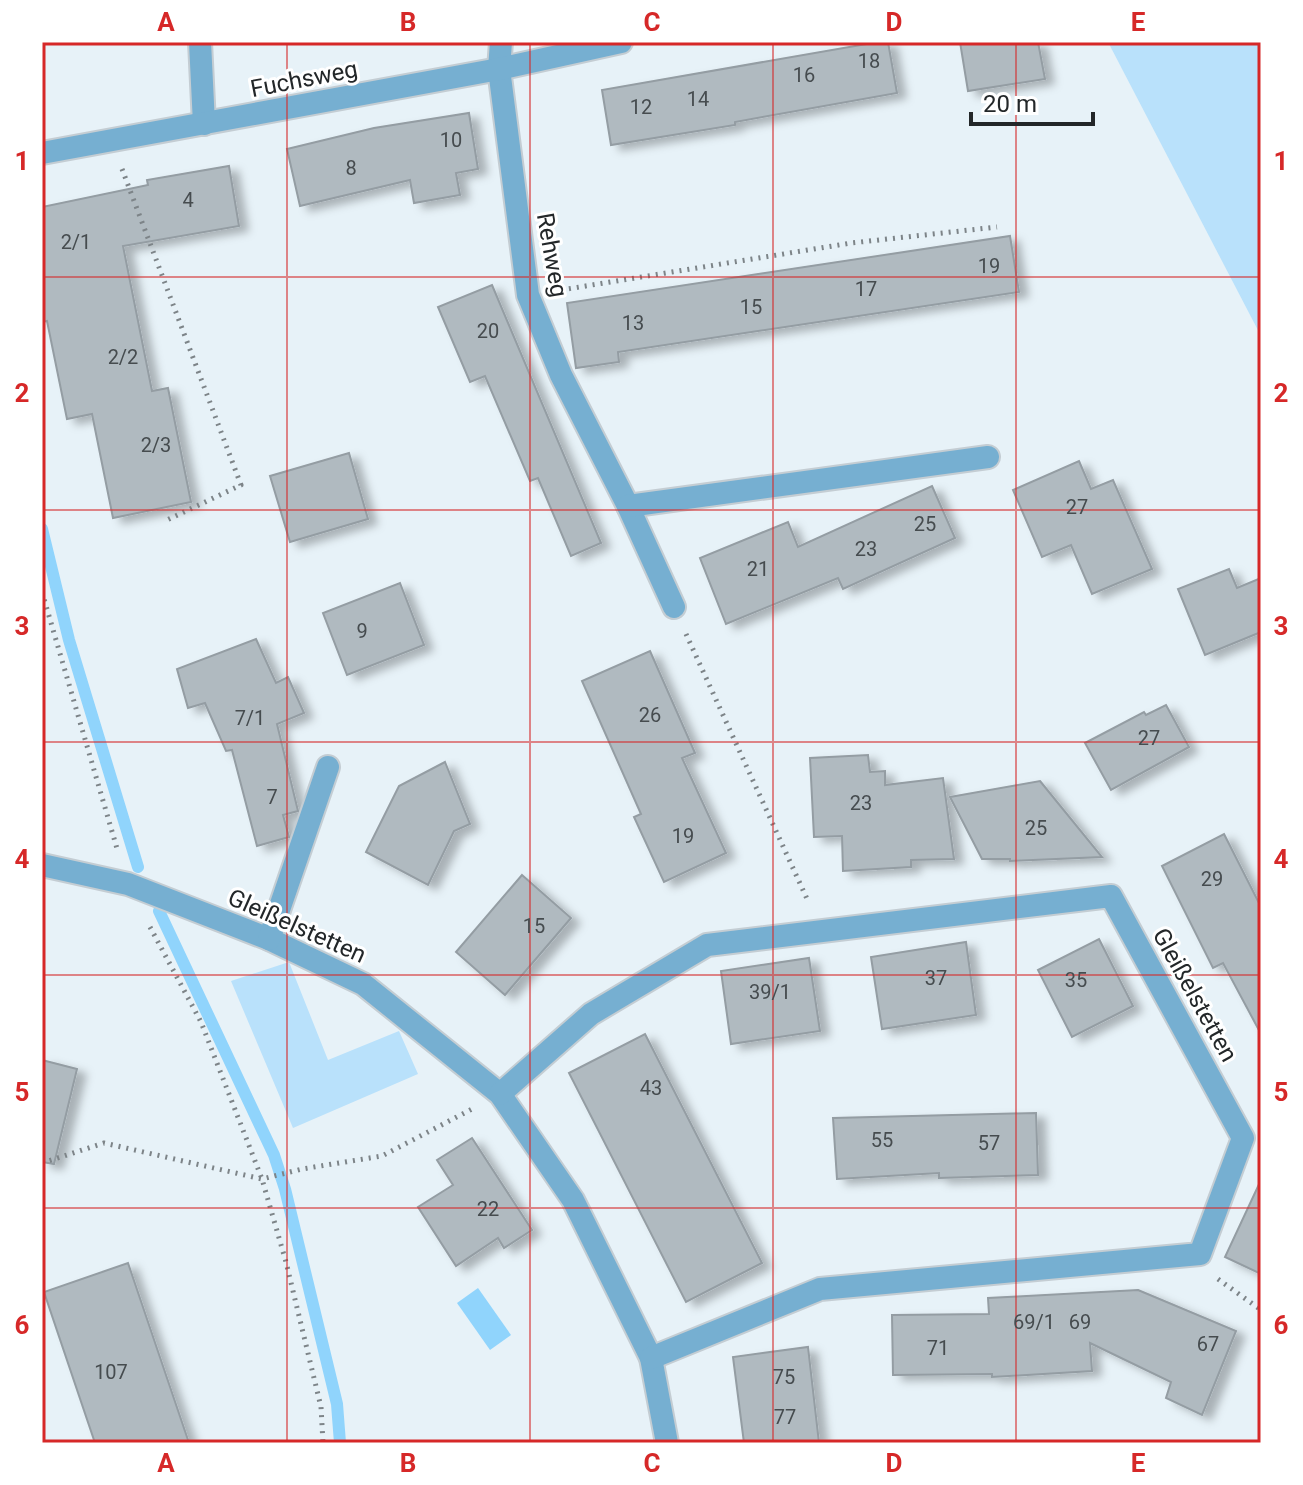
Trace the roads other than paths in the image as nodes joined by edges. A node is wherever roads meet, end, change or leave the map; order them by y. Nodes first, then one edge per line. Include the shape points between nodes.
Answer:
1 (200, 42) edge
2 (501, 42) edge
3 (621, 42) edge
4 (499, 69) junction
5 (204, 124) junction
6 (42, 153) edge
7 (988, 457) dead end
8 (628, 506) junction
9 (674, 607) road end
10 (328, 767) dead end
11 (42, 865) edge
12 (269, 939) junction
13 (500, 1094) junction
14 (651, 1358) junction
15 (667, 1443) edge

1 - 5 street
2 - 4 street, Rehweg
3 - 4 street, Fuchsweg
4 - 5 street, Fuchsweg
4 - 8 street, Rehweg via 528,295 561,375
5 - 6 street, Fuchsweg
7 - 8 street
8 - 9 street, Rehweg
10 - 12 street
11 - 12 street, Gleißelstetten via 128,884
12 - 13 street, Gleißelstetten via 363,984
13 - 14 street, Gleißelstetten via 573,1200
13 - 14 street, Gleißelstetten via 591,1014 707,945 1111,896 1243,1138 1200,1254 820,1289
14 - 15 street, Gleißelstetten

